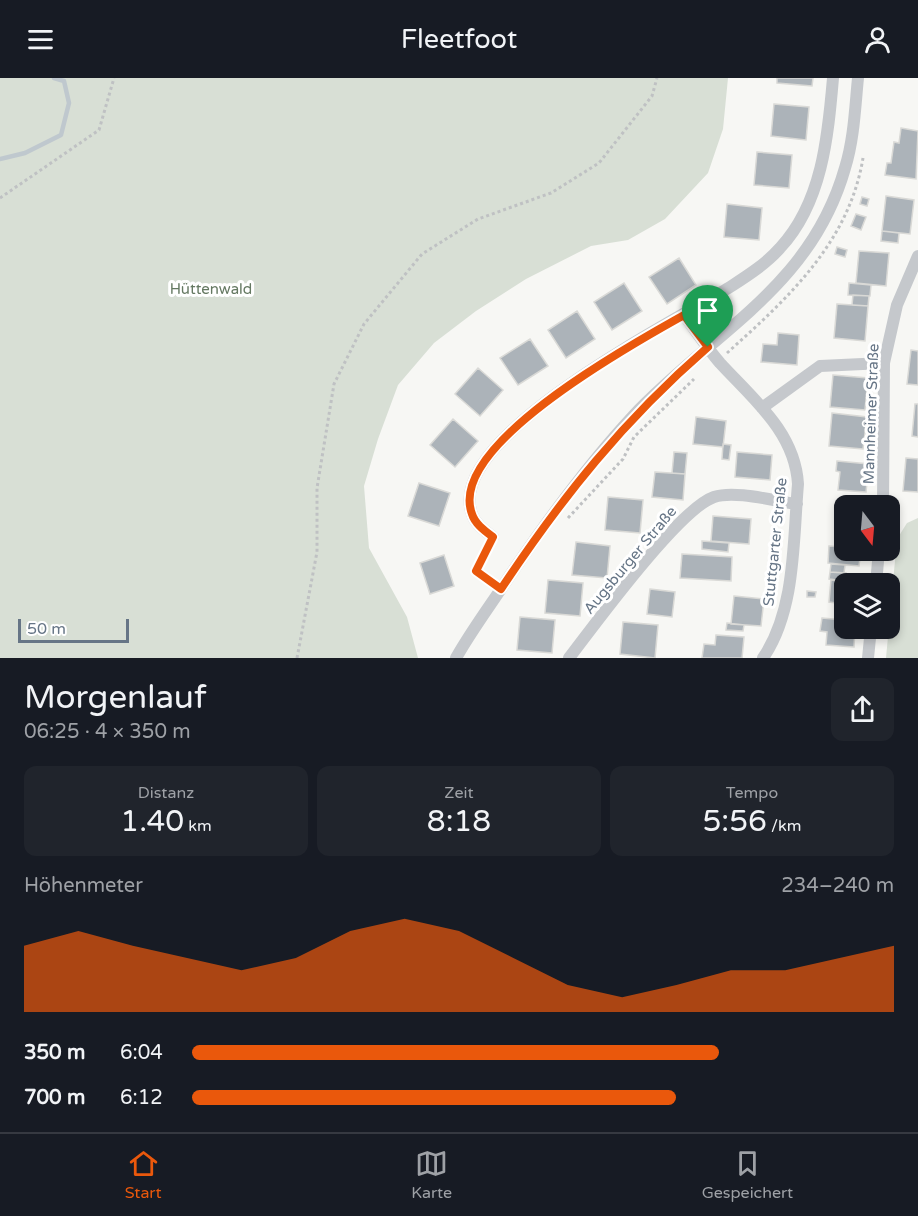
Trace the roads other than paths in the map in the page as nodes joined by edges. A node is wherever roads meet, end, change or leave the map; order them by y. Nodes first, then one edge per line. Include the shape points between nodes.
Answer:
1 (833, 78) edge
2 (858, 78) edge
3 (918, 256) edge
4 (684, 315) junction
5 (708, 347) junction
6 (884, 363) junction
7 (762, 408) junction
8 (883, 495) edge
9 (796, 504) junction
10 (493, 537) road end
11 (870, 639) edge
12 (456, 658) edge
13 (569, 658) edge
14 (763, 658) edge
15 (868, 658) edge

1 - 4 street via 824,156 807,206 795,226 781,248 763,264
2 - 5 street via 846,167 816,235 796,267 772,292
3 - 6 street, Mannheimer Straße via 897,305
4 - 5 street, Stuttgarter Straße
4 - 10 street via 572,383 535,411 485,459 470,499 472,514
5 - 7 street, Stuttgarter Straße
5 - 12 street via 654,395 584,472 537,535
6 - 7 street via 820,366
6 - 8 street, Mannheimer Straße
7 - 9 street, Stuttgarter Straße via 793,452 797,465
9 - 13 street, Augsburger Straße via 732,495 716,496 702,503 688,513 639,570
9 - 14 street, Stuttgarter Straße via 786,606
11 - 15 street

